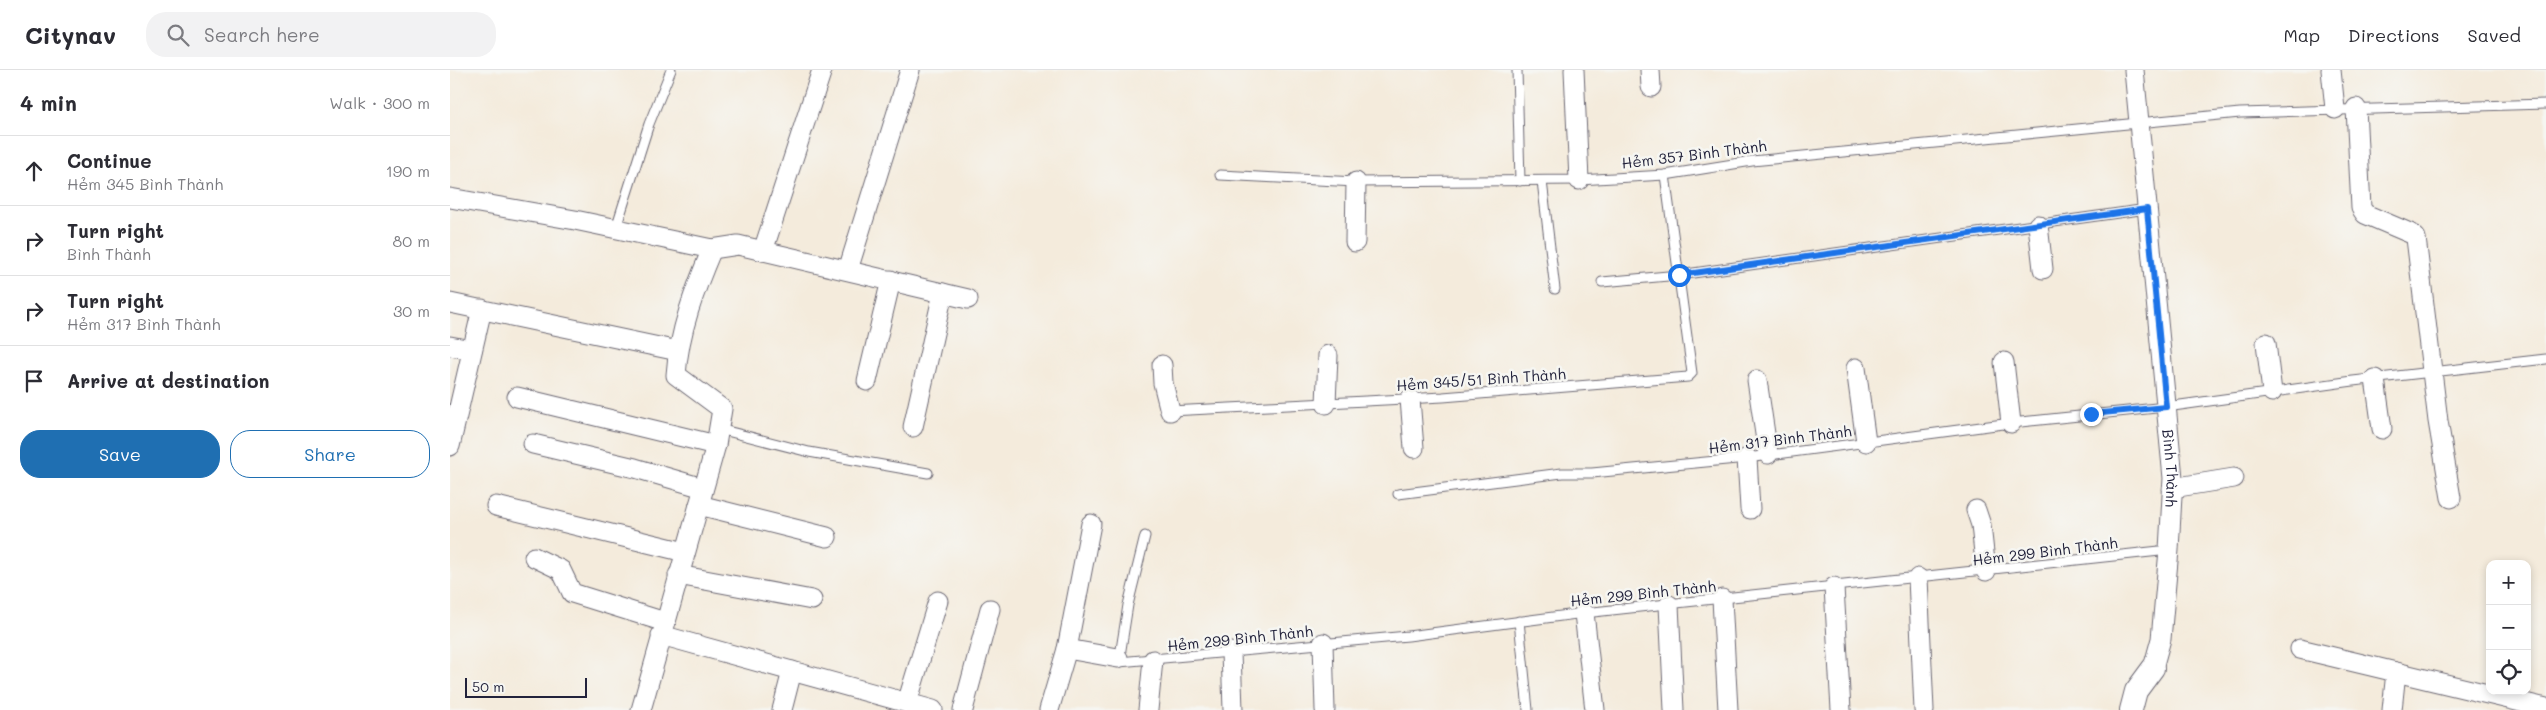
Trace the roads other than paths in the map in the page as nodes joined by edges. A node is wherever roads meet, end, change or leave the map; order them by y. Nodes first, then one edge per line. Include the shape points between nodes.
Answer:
1 (671, 70) edge
2 (822, 70) edge
3 (910, 70) edge
4 (1518, 70) edge
5 (1574, 70) edge
6 (2134, 70) edge
7 (2331, 70) edge
8 (2546, 104) edge
9 (2356, 108) junction
10 (2335, 109) junction
11 (2141, 121) junction
12 (1220, 175) dead end
13 (1665, 175) junction
14 (1579, 180) junction
15 (1520, 181) junction
16 (1542, 181) junction
17 (1356, 182) junction
18 (450, 198) edge
19 (2147, 209) junction
20 (2038, 224) junction
21 (616, 228) junction
22 (1354, 242) dead end
23 (712, 249) junction
24 (763, 251) junction
25 (2043, 269) dead end
26 (848, 270) junction
27 (1679, 275) junction
28 (891, 280) junction
29 (1602, 282) dead end
30 (1555, 289) dead end
31 (943, 293) junction
32 (968, 299) dead end
33 (450, 303) edge
34 (482, 310) junction
35 (2266, 343) dead end
36 (450, 346) edge
37 (472, 350) junction
38 (678, 351) junction
39 (1328, 355) dead end
40 (2546, 359) edge
41 (2004, 362) dead end
42 (1162, 365) dead end
43 (1856, 368) dead end
44 (2432, 373) junction
45 (2375, 379) junction
46 (1757, 380) dead end
47 (867, 381) dead end
48 (2272, 392) junction
49 (517, 396) dead end
50 (1410, 399) junction
51 (1326, 404) junction
52 (2166, 407) junction
53 (1170, 412) joint
54 (2011, 423) junction
55 (912, 427) dead end
56 (2382, 429) dead end
57 (717, 437) junction
58 (1866, 442) junction
59 (533, 444) dead end
60 (450, 446) edge
61 (1414, 448) dead end
62 (1768, 454) junction
63 (1747, 458) junction
64 (928, 473) dead end
65 (2234, 478) dead end
66 (2172, 488) junction
67 (1398, 494) dead end
68 (701, 496) junction
69 (2451, 498) dead end
70 (496, 506) dead end
71 (1750, 509) dead end
72 (1976, 510) dead end
73 (1091, 524) dead end
74 (827, 536) dead end
75 (1144, 536) dead end
76 (2169, 550) junction
77 (685, 552) junction
78 (534, 557) dead end
79 (1986, 571) junction
80 (678, 575) junction
81 (1918, 578) junction
82 (1834, 587) junction
83 (1722, 599) junction
84 (812, 600) dead end
85 (938, 601) dead end
86 (1669, 606) junction
87 (990, 609) dead end
88 (1584, 613) junction
89 (1519, 621) junction
90 (663, 628) junction
91 (1323, 643) junction
92 (1067, 649) junction
93 (2300, 649) dead end
94 (1231, 652) junction
95 (1118, 660) junction
96 (1153, 660) junction
97 (2153, 668) joint
98 (792, 671) junction
99 (2396, 672) junction
100 (872, 702) edge
101 (907, 703) junction
102 (2526, 707) edge
103 (2546, 708) edge
104 (640, 710) edge
105 (782, 710) edge
106 (933, 710) edge
107 (963, 710) edge
108 (1049, 710) edge
109 (1148, 710) edge
110 (1233, 710) edge
111 (1325, 710) edge
112 (1528, 710) edge
113 (1595, 710) edge
114 (1674, 710) edge
115 (1728, 710) edge
116 (1841, 710) edge
117 (1924, 710) edge
118 (2132, 710) edge
119 (2392, 710) edge

1 - 21 lane via 649,124
2 - 24 street
3 - 26 street
4 - 15 lane
5 - 14 street
6 - 11 street, Bình Thành
7 - 10 street
8 - 9 lane, Hẻm 357 Bình Thành
9 - 10 lane, Hẻm 357 Bình Thành
9 - 44 street via 2360,208 2365,214 2416,238
10 - 11 lane, Hẻm 357 Bình Thành via 2240,112
11 - 13 lane, Hẻm 357 Bình Thành via 1752,160
11 - 19 street, Bình Thành
12 - 17 lane, Hẻm 357 Bình Thành
13 - 14 lane, Hẻm 357 Bình Thành
13 - 27 lane
14 - 16 lane, Hẻm 357 Bình Thành
15 - 16 lane, Hẻm 357 Bình Thành
15 - 17 lane, Hẻm 357 Bình Thành
16 - 30 lane
17 - 22 street
18 - 21 street
19 - 20 lane
19 - 52 street, Bình Thành
20 - 25 street
20 - 27 lane
21 - 23 street
23 - 24 street via 738,245
23 - 38 street via 695,290
24 - 26 street
26 - 28 street
27 - 29 lane
27 - 50 lane, Hẻm 345/51 Bình Thành via 1692,373 1688,377
28 - 31 street
28 - 47 street
31 - 32 street
31 - 55 street
33 - 34 street
34 - 37 street
34 - 38 street
35 - 48 street
36 - 37 street
37 - 60 street
38 - 57 street via 676,375 722,409
39 - 51 street
40 - 44 lane, Hẻm 317 Bình Thành
41 - 54 street
42 - 53 street
43 - 58 street
44 - 45 lane, Hẻm 317 Bình Thành
44 - 69 street
45 - 48 lane, Hẻm 317 Bình Thành
45 - 56 street
46 - 62 street
48 - 52 lane, Hẻm 317 Bình Thành
49 - 57 street
50 - 51 lane, Hẻm 345/51 Bình Thành
50 - 61 street
51 - 53 lane, Hẻm 345/51 Bình Thành
52 - 54 lane, Hẻm 317 Bình Thành
52 - 66 street, Bình Thành
54 - 58 lane, Hẻm 317 Bình Thành
57 - 64 lane
57 - 68 street
58 - 62 lane, Hẻm 317 Bình Thành
59 - 68 street via 635,468
62 - 63 lane, Hẻm 317 Bình Thành
63 - 67 lane, Hẻm 317 Bình Thành via 1562,473
63 - 71 street
65 - 66 street
66 - 76 street, Bình Thành
68 - 74 street
68 - 77 street
70 - 77 street
72 - 79 street via 1981,525
73 - 92 street
75 - 95 lane
76 - 79 lane, Hẻm 299 Bình Thành
76 - 97 street, Bình Thành via 2161,639
77 - 80 street
78 - 90 street via 561,570 572,593
79 - 81 lane, Hẻm 299 Bình Thành
80 - 84 street
80 - 90 street
81 - 82 lane, Hẻm 299 Bình Thành
81 - 117 street
82 - 83 lane, Hẻm 299 Bình Thành
82 - 116 street
83 - 86 lane, Hẻm 299 Bình Thành
83 - 115 street
85 - 101 street
86 - 88 lane, Hẻm 299 Bình Thành
86 - 114 street
87 - 107 street
88 - 89 lane, Hẻm 299 Bình Thành
88 - 113 street
89 - 91 lane, Hẻm 299 Bình Thành via 1408,636
89 - 112 lane
90 - 98 street
90 - 104 street
91 - 94 lane, Hẻm 299 Bình Thành
91 - 111 street
92 - 95 street
92 - 108 street
93 - 99 street
94 - 96 lane, Hẻm 299 Bình Thành
94 - 110 street
95 - 96 lane, Hẻm 299 Bình Thành
96 - 109 street
97 - 118 street, Bình Thành via 2136,692
98 - 100 street
98 - 105 street
99 - 102 street
99 - 119 street
100 - 101 street
101 - 106 street
102 - 103 street

